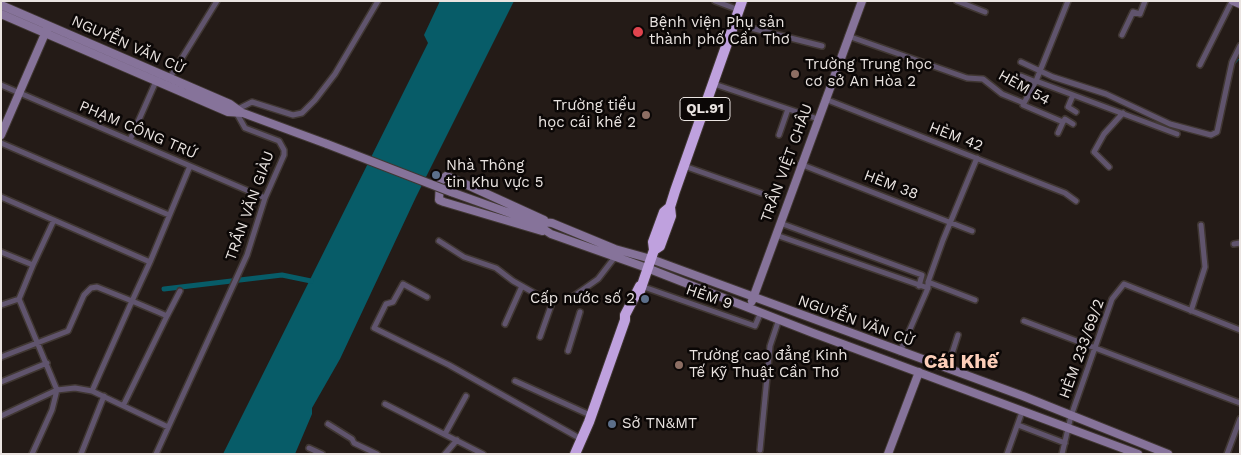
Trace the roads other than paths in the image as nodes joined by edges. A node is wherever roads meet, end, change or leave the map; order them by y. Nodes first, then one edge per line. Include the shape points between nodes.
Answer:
1 (217, 1) edge
2 (378, 1) edge
3 (715, 1) edge
4 (862, 1) edge
5 (957, 1) edge
6 (1068, 1) edge
7 (1145, 1) edge
8 (1232, 1) edge
9 (1240, 4) edge
10 (1, 5) edge
11 (741, 6) edge
12 (985, 12) dead end
13 (1, 14) edge
14 (735, 24) junction
15 (47, 29) junction
16 (1122, 35) dead end
17 (848, 36) junction
18 (822, 46) dead end
19 (1240, 46) edge
20 (1022, 62) dead end
21 (1200, 65) dead end
22 (1040, 71) junction
23 (1021, 76) dead end
24 (158, 78) junction
25 (169, 79) junction
26 (1036, 82) junction
27 (714, 84) junction
28 (1, 85) edge
29 (19, 92) junction
30 (1073, 95) junction
31 (825, 99) junction
32 (1024, 103) junction
33 (1129, 104) junction
34 (788, 109) junction
35 (239, 112) junction
36 (1076, 112) dead end
37 (1124, 113) junction
38 (818, 119) junction
39 (1062, 122) junction
40 (1073, 124) dead end
41 (1058, 134) dead end
42 (1177, 134) dead end
43 (1, 135) edge
44 (779, 135) dead end
45 (130, 140) junction
46 (1, 143) edge
47 (977, 158) junction
48 (801, 164) junction
49 (190, 166) junction
50 (684, 166) junction
51 (1109, 167) dead end
52 (760, 193) dead end
53 (1, 197) edge
54 (265, 198) junction
55 (1076, 201) dead end
56 (169, 215) junction
57 (54, 220) junction
58 (532, 220) junction
59 (951, 222) junction
60 (780, 223) junction
61 (552, 224) junction
62 (1201, 225) dead end
63 (972, 231) dead end
64 (551, 234) junction
65 (776, 235) junction
66 (439, 241) dead end
67 (1, 252) edge
68 (615, 257) junction
69 (651, 259) junction
70 (150, 262) junction
71 (33, 265) junction
72 (928, 285) junction
73 (522, 286) junction
74 (640, 286) junction
75 (919, 286) junction
76 (180, 291) dead end
77 (427, 297) dead end
78 (572, 298) dead end
79 (753, 298) junction
80 (19, 299) junction
81 (975, 300) dead end
82 (132, 301) junction
83 (1, 306) edge
84 (750, 307) junction
85 (760, 311) junction
86 (1191, 311) junction
87 (580, 312) dead end
88 (167, 316) junction
89 (779, 319) junction
90 (1024, 320) dead end
91 (505, 324) dead end
92 (1240, 330) edge
93 (958, 335) dead end
94 (540, 337) dead end
95 (39, 342) junction
96 (1095, 347) junction
97 (568, 351) dead end
98 (900, 352) junction
99 (1, 357) edge
100 (47, 363) junction
101 (947, 369) junction
102 (919, 372) junction
103 (515, 381) dead end
104 (1, 382) edge
105 (57, 390) junction
106 (92, 391) junction
107 (104, 396) junction
108 (466, 396) dead end
109 (1240, 403) edge
110 (124, 404) junction
111 (386, 404) dead end
112 (1022, 412) junction
113 (1, 416) edge
114 (1071, 416) junction
115 (589, 417) junction
116 (1240, 419) edge
117 (328, 424) dead end
118 (1018, 425) junction
119 (168, 427) junction
120 (1069, 428) junction
121 (445, 434) junction
122 (582, 438) junction
123 (457, 440) junction
124 (1065, 442) junction
125 (309, 448) dead end
126 (760, 450) dead end
127 (363, 451) edge
128 (32, 454) edge
129 (81, 454) edge
130 (156, 454) edge
131 (322, 454) edge
132 (377, 454) edge
133 (445, 454) edge
134 (482, 454) edge
135 (575, 454) edge
136 (888, 454) edge
137 (1007, 454) edge
138 (1062, 454) edge
139 (1138, 454) edge
140 (1168, 454) edge
141 (1227, 454) edge

1 - 25 street
2 - 35 street via 335,74 302,113 293,115 252,102
3 - 11 street
4 - 17 main road, TRẦN VIỆT CHÂU
5 - 12 street
6 - 22 street
7 - 16 street via 1140,14 1133,12
8 - 9 main road
8 - 21 street
10 - 15 main road, NGUYỄN VĂN CỪ
11 - 14 highway, QL.91
13 - 15 main road, NGUYỄN VĂN CỪ
14 - 18 street
14 - 27 highway, QL.91
15 - 24 main road, NGUYỄN VĂN CỪ
15 - 29 main road
17 - 31 main road, TRẦN VIỆT CHÂU
17 - 32 street, HÈM 54 via 967,78 983,79 1002,94
19 - 33 street via 1232,62 1218,132 1211,135 1170,124
20 - 22 street
22 - 26 street
22 - 33 street
23 - 26 street
24 - 25 main road, NGUYỄN VĂN CỪ
24 - 35 main road, NGUYỄN VĂN CỪ via 228,112
24 - 45 street
25 - 35 main road, NGUYỄN VĂN CỪ via 230,104
26 - 30 street
26 - 32 street
27 - 34 street
27 - 50 highway, QL.91
28 - 29 street, PHẠM CÔNG TRỨ
29 - 43 main road
29 - 45 street, PHẠM CÔNG TRỨ
30 - 36 street via 1069,108
30 - 37 street
31 - 38 main road, TRẦN VIỆT CHÂU
31 - 47 street, HÈM 42
32 - 39 street, HÈM 54
33 - 37 street
34 - 38 street
34 - 44 street
35 - 54 street, TRẦN VĂN GIÀU via 242,126 275,138 284,150
35 - 58 main road, NGUYỄN VĂN CỪ, bridge
37 - 42 street
37 - 51 street via 1104,134 1094,152
38 - 48 main road, TRẦN VIỆT CHÂU
39 - 40 street via 1065,120
39 - 41 street, HÈM 54
45 - 49 street, PHẠM CÔNG TRỨ
46 - 56 street
47 - 55 street, HÈM 42 via 1065,193
47 - 59 street
48 - 59 street, HÈM 38
48 - 60 main road, TRẦN VIỆT CHÂU
49 - 54 street, PHẠM CÔNG TRỨ
49 - 56 street
50 - 52 street
50 - 69 highway, QL.91 via 670,207 671,216 660,246
53 - 57 street
54 - 119 street, TRẦN VĂN GIÀU via 247,255
56 - 70 street
57 - 70 street
57 - 71 street
58 - 61 main road, NGUYỄN VĂN CỪ
58 - 64 main road, NGUYỄN VĂN CỪ
59 - 63 street, HÈM 38
59 - 72 street
60 - 65 main road, TRẦN VIỆT CHÂU
60 - 75 street via 922,275
61 - 64 main road via 452,178 446,176 440,182 439,200
61 - 69 main road, NGUYỄN VĂN CỪ via 615,249
62 - 86 street via 1205,268
64 - 68 main road, NGUYỄN VĂN CỪ
65 - 75 street
65 - 79 main road, TRẦN VIỆT CHÂU
66 - 73 street via 464,257 496,268
67 - 71 street
68 - 69 main road, NGUYỄN VĂN CỪ
68 - 78 street via 598,279
69 - 74 highway, QL.91
69 - 79 main road, NGUYỄN VĂN CỪ
69 - 84 main road, NGUYỄN VĂN CỪ
70 - 82 street
71 - 80 street
72 - 75 street
72 - 81 street
72 - 98 street
73 - 91 street
73 - 94 street via 552,304
74 - 85 street, HẺM 9 via 755,326
74 - 115 highway, QL.91
76 - 88 street
77 - 122 street via 403,284 393,302 386,304 374,328
79 - 84 main road, TRẦN VIỆT CHÂU
79 - 98 main road, NGUYỄN VĂN CỪ
80 - 83 street
80 - 95 street
82 - 88 street
82 - 95 street via 97,287 91,288 84,295 68,331
82 - 106 street
84 - 85 main road, NGUYỄN VĂN CỪ
85 - 89 main road, NGUYỄN VĂN CỪ
86 - 92 street, HẺM 233/69/2
86 - 96 street, HẺM 233/69/2 via 1124,284 1112,299
87 - 97 street
88 - 110 street
89 - 102 main road, NGUYỄN VĂN CỪ
89 - 126 street via 770,346
90 - 96 street
93 - 101 street
95 - 99 street
95 - 100 street
96 - 109 street
96 - 114 street, HẺM 233/69/2
98 - 101 main road, NGUYỄN VĂN CỪ
100 - 104 street
100 - 105 street
101 - 114 main road, NGUYỄN VĂN CỪ
102 - 112 main road, NGUYỄN VĂN CỪ
102 - 136 main road
103 - 115 street
105 - 106 street via 75,388
105 - 113 street
105 - 128 street via 52,410
106 - 107 street
107 - 110 street
107 - 129 street
108 - 121 street
110 - 119 street
111 - 121 street
112 - 118 street
112 - 120 main road, NGUYỄN VĂN CỪ
114 - 120 street, HẺM 233/69/2
114 - 140 main road, NGUYỄN VĂN CỪ
115 - 122 highway, QL.91
116 - 141 street
117 - 127 street
118 - 124 street
118 - 137 street
119 - 130 street
120 - 124 street, HẺM 233/69/2
120 - 139 main road, NGUYỄN VĂN CỪ
121 - 123 street
122 - 135 highway, QL.91
123 - 133 street
123 - 134 street
124 - 138 street, HẺM 233/69/2
125 - 131 street
127 - 132 street

